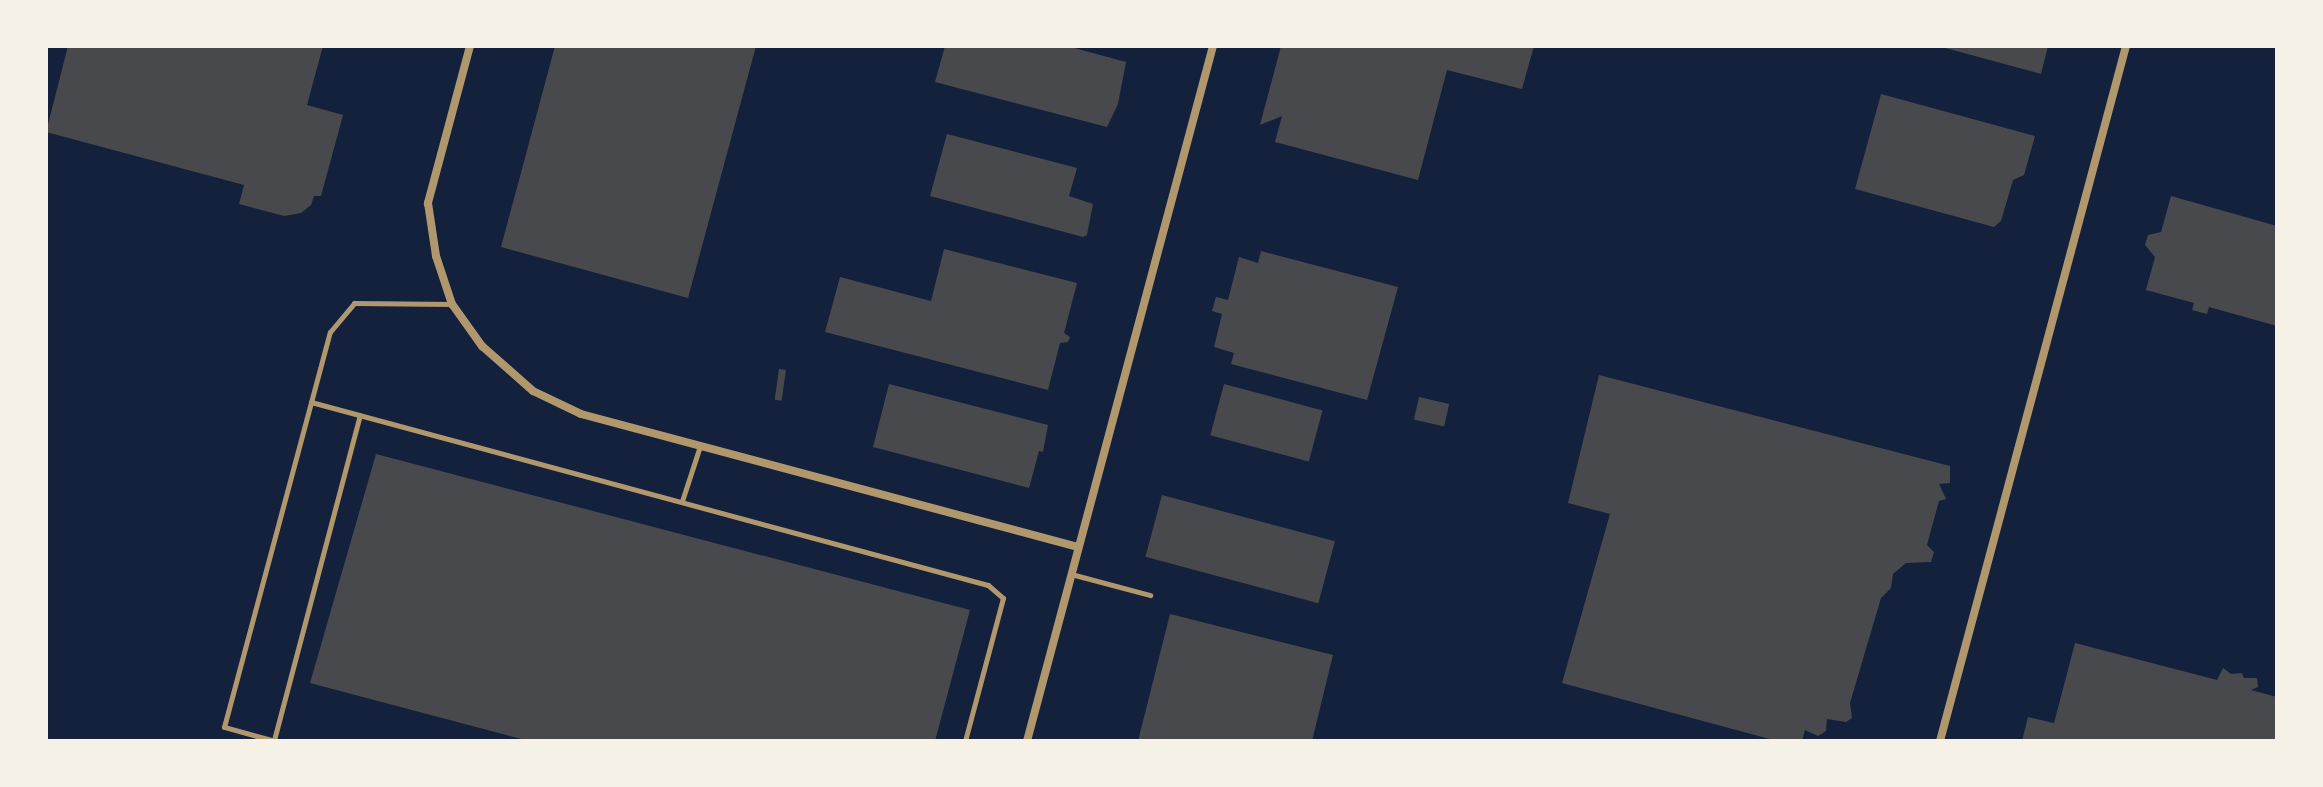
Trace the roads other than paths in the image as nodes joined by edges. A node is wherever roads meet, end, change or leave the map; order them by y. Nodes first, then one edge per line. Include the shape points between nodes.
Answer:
1 (470, 46) edge
2 (1213, 46) edge
3 (2126, 46) edge
4 (452, 304) junction
5 (311, 402) junction
6 (360, 415) junction
7 (700, 446) junction
8 (682, 501) junction
9 (1078, 547) junction
10 (1071, 574) junction
11 (1150, 595) dead end
12 (274, 741) edge
13 (965, 741) edge
14 (1027, 741) edge
15 (1940, 741) edge

1 - 4 street via 428,203 436,256
2 - 9 street
3 - 15 street
4 - 5 lane via 354,303 330,332
4 - 7 street via 482,346 533,391 581,414
5 - 6 lane
5 - 12 lane via 224,727
6 - 8 lane
6 - 12 lane
7 - 8 lane
7 - 9 street
8 - 13 lane via 988,585 1003,598
9 - 10 street
10 - 11 lane
10 - 14 street

